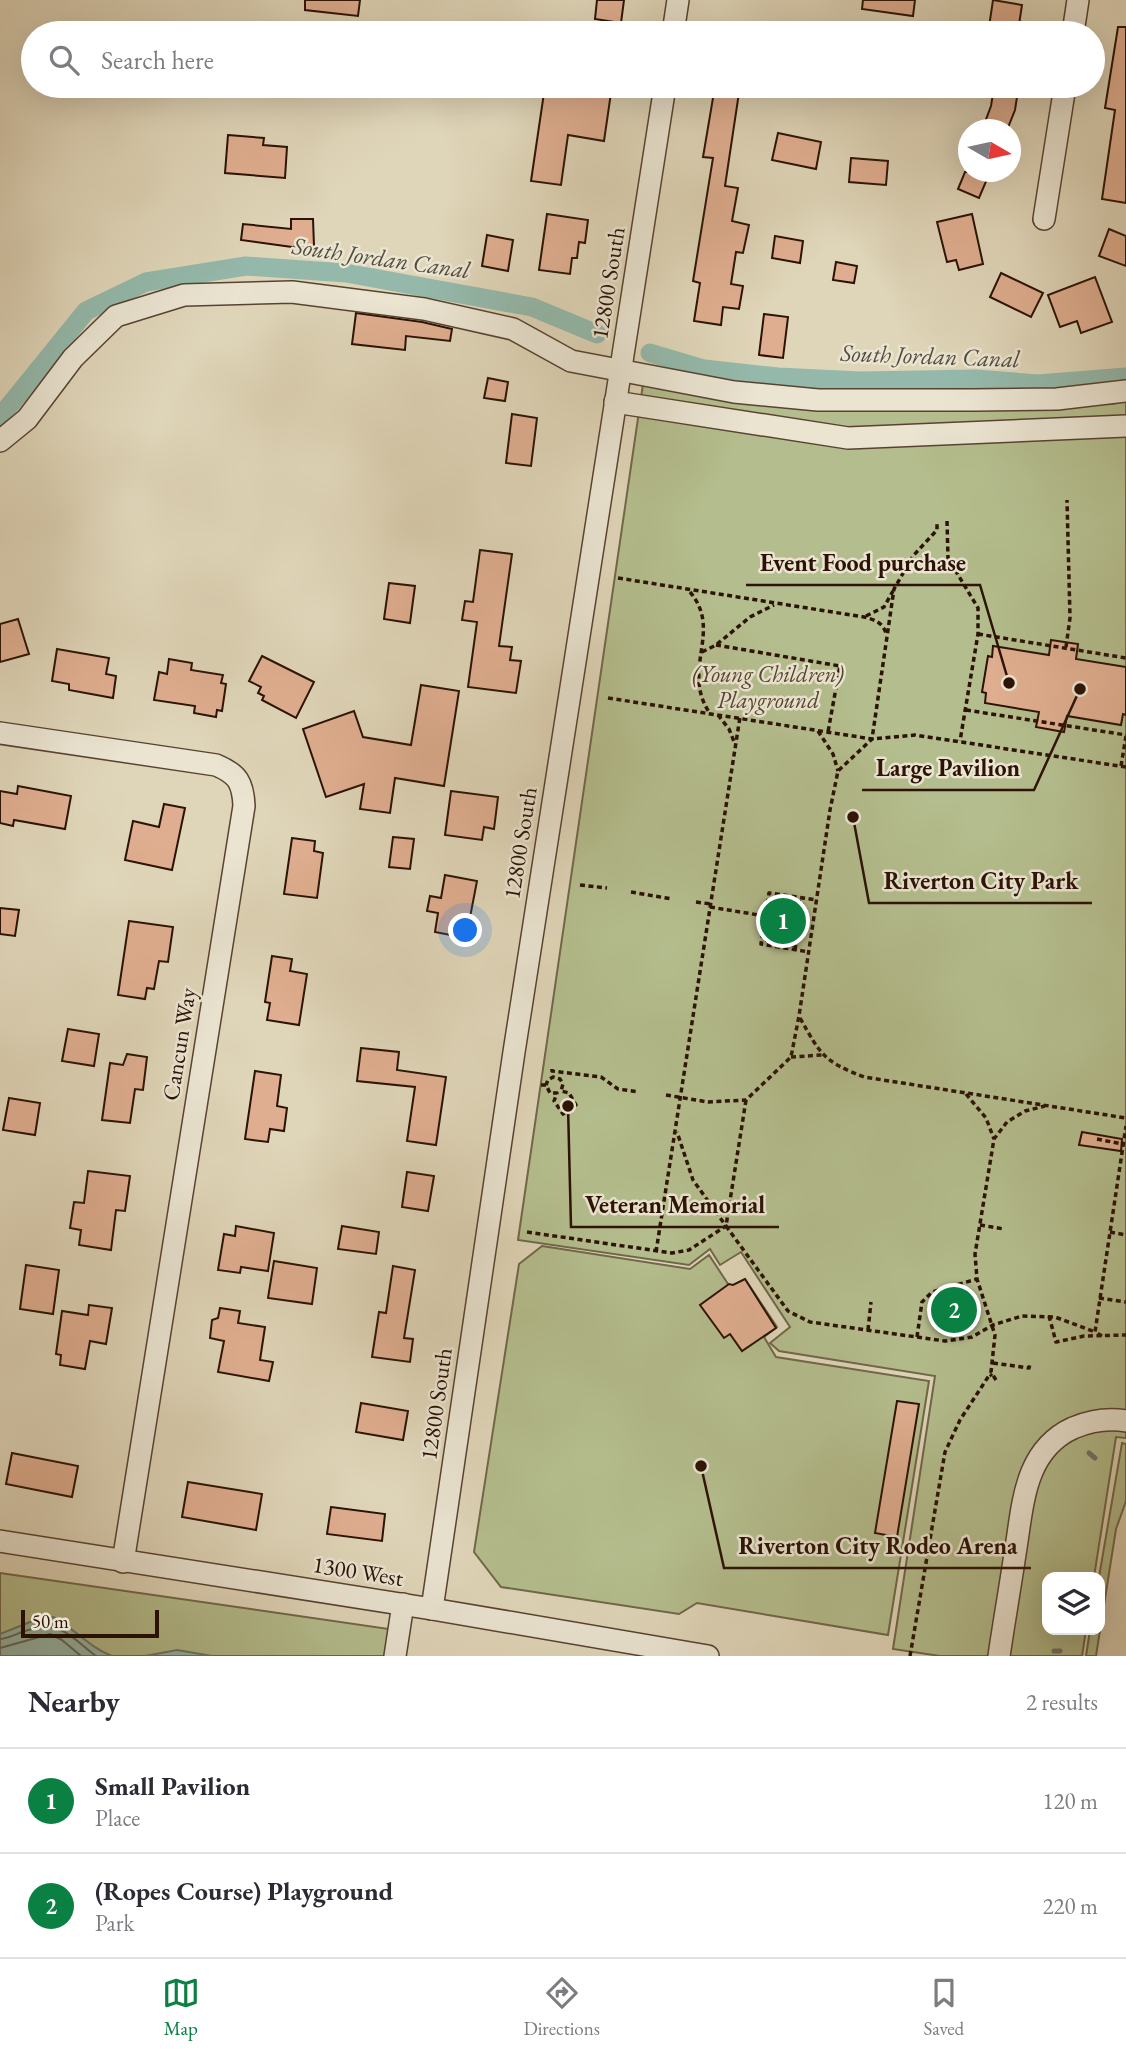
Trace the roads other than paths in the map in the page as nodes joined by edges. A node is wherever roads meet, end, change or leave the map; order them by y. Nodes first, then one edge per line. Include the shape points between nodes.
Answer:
1 (678, 0) edge
2 (1078, 0) edge
3 (675, 21) edge
4 (1075, 21) edge
5 (662, 98) edge
6 (1063, 98) edge
7 (1044, 219) dead end
8 (621, 369) junction
9 (1126, 391) edge
10 (615, 402) junction
11 (1126, 426) edge
12 (0, 440) edge
13 (0, 733) edge
14 (1126, 1421) edge
15 (0, 1541) edge
16 (123, 1562) junction
17 (403, 1604) junction
18 (432, 1609) junction
19 (395, 1656) edge
20 (708, 1656) edge
21 (999, 1656) edge

1 - 3 street
2 - 4 street
5 - 8 street, 12800 South
6 - 7 street
8 - 9 street via 734,392 818,400 1057,399
8 - 10 street, 12800 South
8 - 12 street via 571,361 513,329 424,309 292,292 184,295 116,316 73,358 27,419
10 - 11 street via 848,438
10 - 18 street, 12800 South
13 - 16 street, Cancun Way via 216,765 240,779 243,791
14 - 21 street via 1102,1420 1071,1430 1048,1446 1035,1464 1024,1497
15 - 16 street, 1300 West
16 - 17 street, 1300 West
17 - 18 street, 1300 West
17 - 19 street
18 - 20 street, 1300 West

